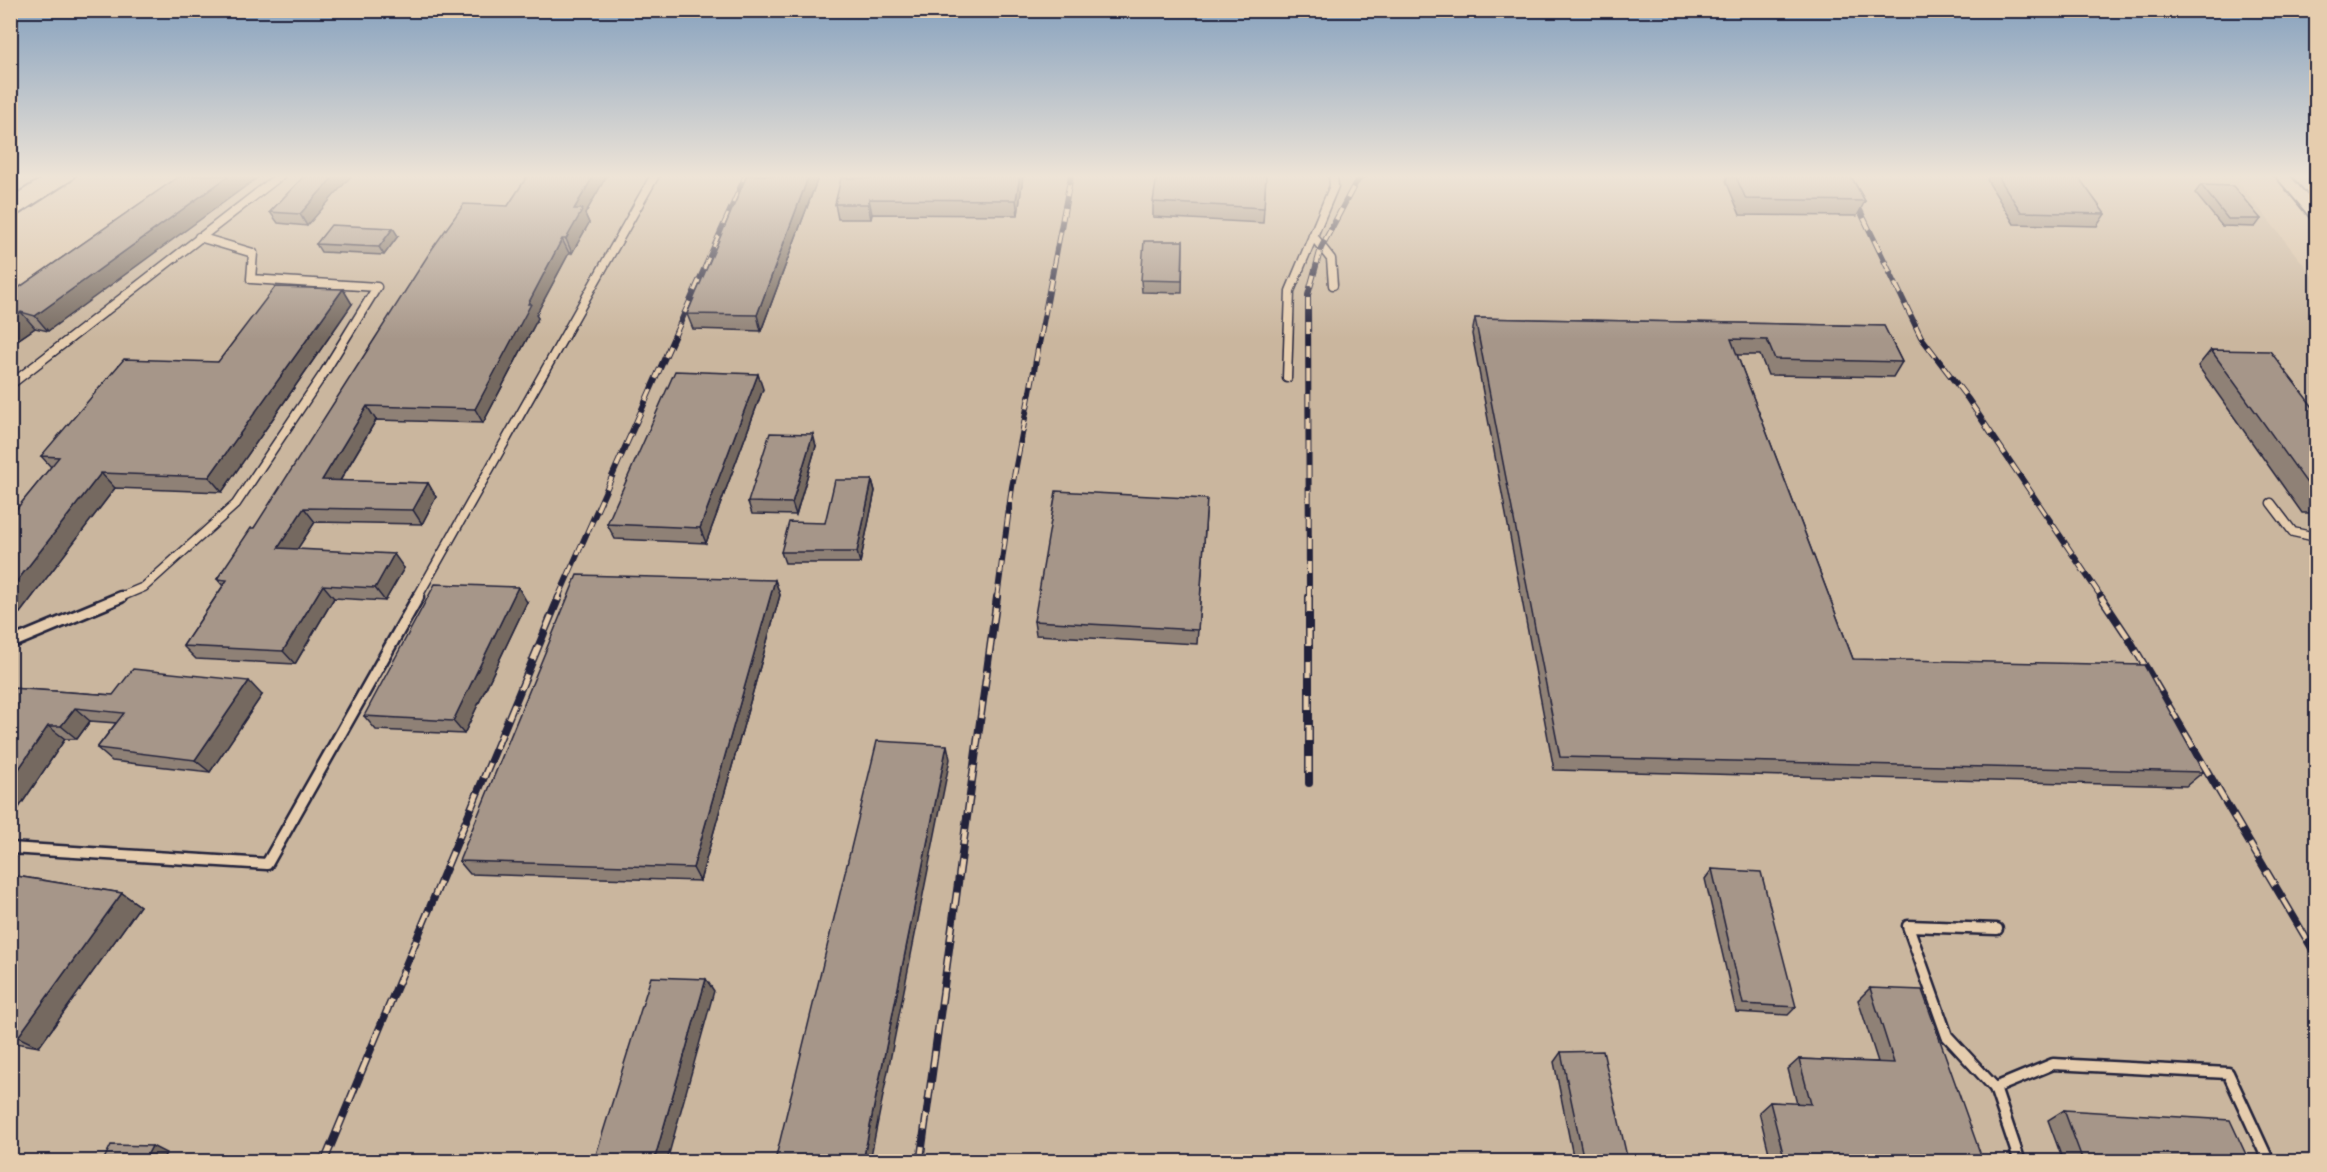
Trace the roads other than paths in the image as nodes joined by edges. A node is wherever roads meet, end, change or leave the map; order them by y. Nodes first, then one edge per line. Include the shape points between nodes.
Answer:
1 (209, 230) edge
2 (624, 230) edge
3 (1316, 230) edge
4 (1313, 236) junction
5 (199, 237) junction
6 (1333, 285) dead end
7 (1287, 378) dead end
8 (10, 385) edge
9 (2271, 503) dead end
10 (2316, 537) edge
11 (10, 640) edge
12 (10, 848) edge
13 (1997, 929) dead end
14 (1995, 1088) junction
15 (2020, 1161) edge
16 (2269, 1161) edge

1 - 5 lane
2 - 12 lane via 267,864
3 - 4 lane
4 - 6 lane via 1331,259
4 - 7 lane via 1290,291
5 - 8 lane
5 - 11 lane via 253,253 251,279 377,287 236,504 144,587
9 - 10 lane via 2293,532
13 - 14 lane via 1908,926 1947,1036
14 - 15 lane
14 - 16 lane via 2053,1064 2228,1072

